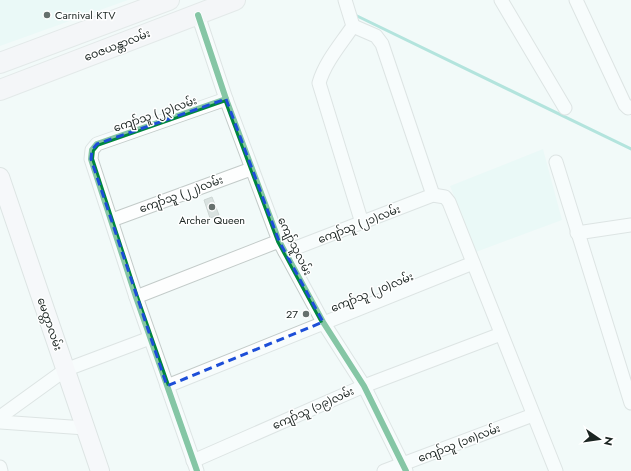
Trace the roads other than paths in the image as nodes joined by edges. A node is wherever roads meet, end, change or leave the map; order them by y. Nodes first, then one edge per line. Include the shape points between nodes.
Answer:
1 (169, 0) edge
2 (235, 0) edge
3 (345, 0) edge
4 (501, 0) edge
5 (576, 0) edge
6 (198, 15) junction
7 (353, 26) junction
8 (0, 63) edge
9 (0, 90) edge
10 (226, 99) junction
11 (631, 107) edge
12 (565, 108) dead end
13 (556, 162) dead end
14 (251, 169) junction
15 (0, 180) edge
16 (433, 195) junction
17 (112, 220) junction
18 (362, 223) junction
19 (631, 225) edge
20 (577, 233) junction
21 (282, 247) junction
22 (473, 263) junction
23 (136, 297) junction
24 (323, 322) junction
25 (501, 334) junction
26 (150, 338) junction
27 (65, 370) junction
28 (167, 386) junction
29 (364, 386) junction
30 (631, 403) edge
31 (533, 415) junction
32 (0, 417) edge
33 (0, 422) edge
34 (85, 428) junction
35 (195, 466) edge
36 (405, 467) edge
37 (0, 468) edge
38 (1, 471) edge
39 (100, 471) edge
40 (384, 471) edge
41 (556, 471) edge

1 - 8 main road
2 - 6 main road, ဝေဇယန္တာလမ်း
3 - 7 street
4 - 12 street
5 - 11 street via 625,105
6 - 9 main road, ဝေဇယန္တာလမ်း
6 - 10 street, ကျော်သူလမ်း
7 - 16 street via 376,36 382,44
7 - 18 street via 321,75 319,83
10 - 14 street, ကျော်သူလမ်း
10 - 17 street, ကျော်သူ (၂၃)လမ်း via 97,144 92,150 91,159
13 - 20 street
14 - 17 street, ကျော်သူ (၂၂)လမ်း
14 - 21 street, ကျော်သူလမ်း
15 - 27 main road, မေတ္တာလမ်း
16 - 18 street, ကျော်သူ (၂၁)လမ်း
16 - 22 street via 445,197 449,202
17 - 23 street
18 - 21 street, ကျော်သူ (၂၁)လမ်း
19 - 20 street
20 - 30 street
21 - 23 street, ကျော်သူ (၂၁)လမ်း
21 - 24 street, ကျော်သူလမ်း
22 - 24 street, ကျော်သူ (၂၀)လမ်း
22 - 25 street
23 - 26 street
24 - 28 street, ကျော်သူ (၂၀)လမ်း
24 - 29 street, ကျော်သူလမ်း
25 - 29 street, ကျော်သူ (၁၉)လမ်း
25 - 31 street
26 - 27 street
26 - 28 street
27 - 32 street
27 - 34 main road, မေတ္တာလမ်း
28 - 35 street
29 - 35 street, ကျော်သူ (၁၉)လမ်း
29 - 36 street, ကျော်သူလမ်း
31 - 36 street, ကျော်သူ (၁၈)လမ်း
31 - 41 street
33 - 34 street
34 - 39 main road, မေတ္တာလမ်း
36 - 40 street, ကျော်သူ (၁၈)လမ်း
37 - 38 street

